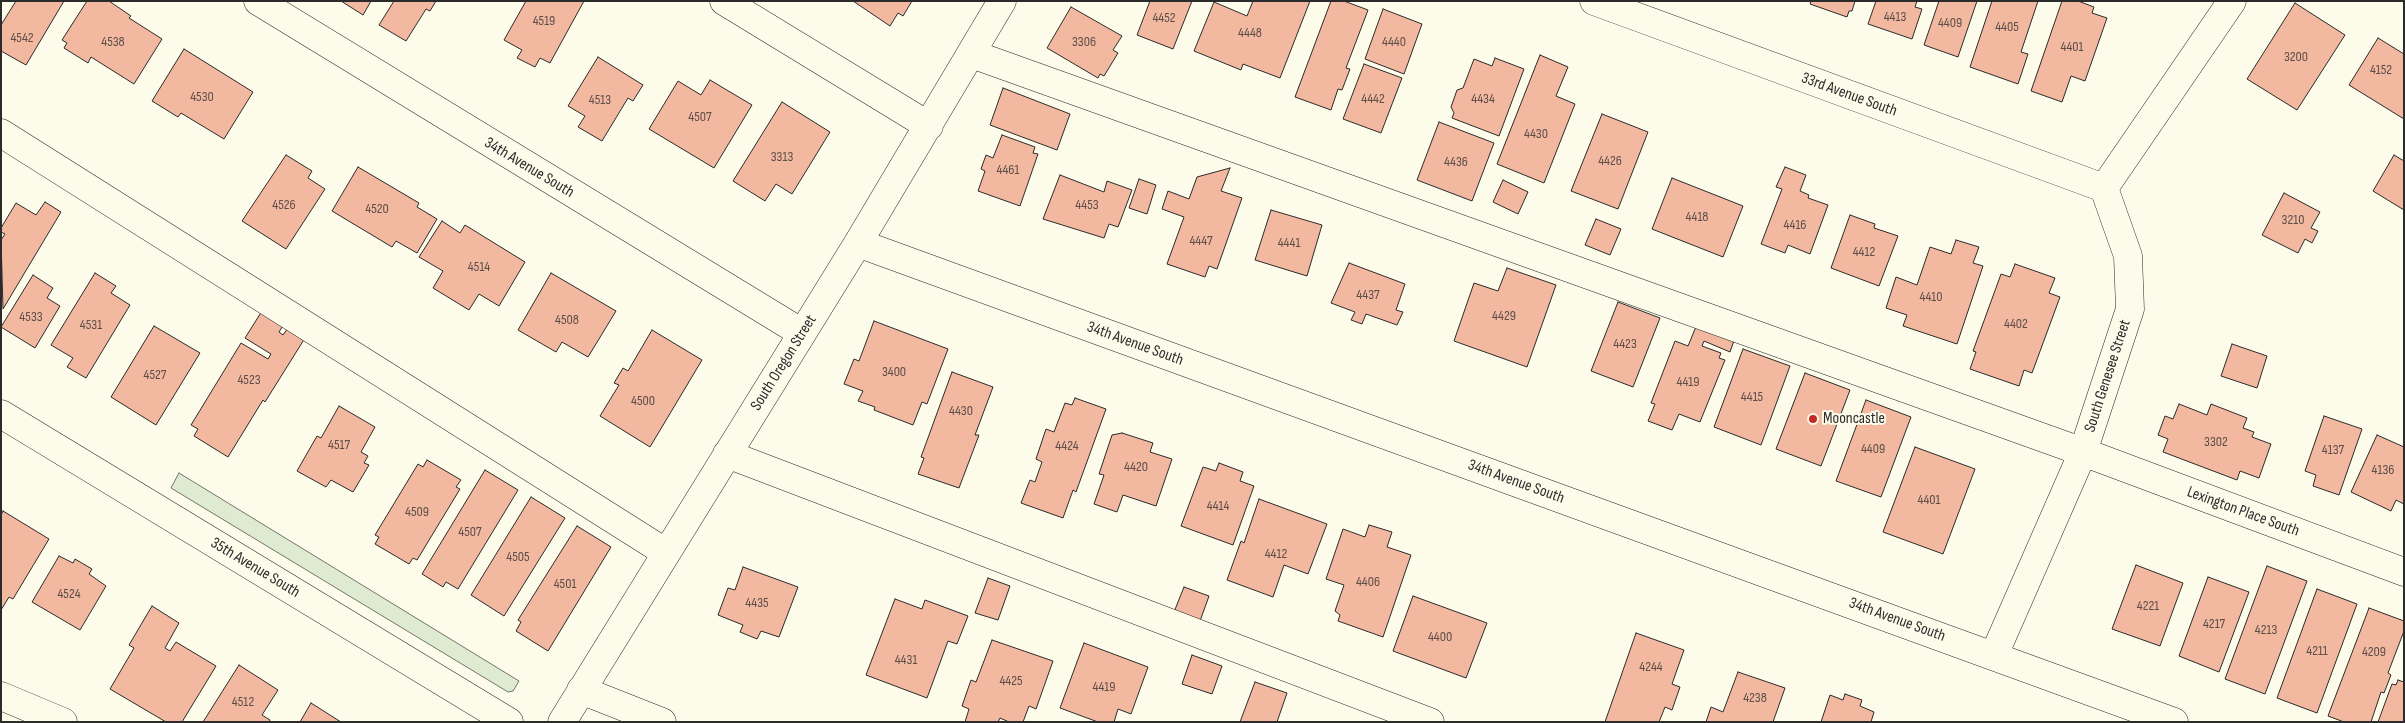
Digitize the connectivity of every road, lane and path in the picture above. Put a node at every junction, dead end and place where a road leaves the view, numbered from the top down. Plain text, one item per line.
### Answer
1 (258, 1) edge
2 (724, 1) edge
3 (1002, 1) edge
4 (1594, 1) edge
5 (2232, 1) edge
6 (972, 54) junction
7 (929, 126) junction
8 (1, 133) edge
9 (2104, 188) junction
10 (858, 243) junction
11 (802, 333) junction
12 (1, 414) edge
13 (2083, 452) junction
14 (727, 454) junction
15 (665, 552) junction
16 (2404, 572) edge
17 (1994, 655) junction
18 (581, 690) junction
19 (1, 696) edge
20 (63, 722) edge
21 (509, 722) edge
22 (562, 722) edge
23 (662, 722) edge
24 (1430, 722) edge
25 (2174, 722) edge

1 - 11 street, 34th Avenue South
2 - 7 street
3 - 6 street, South Oregon Street
4 - 9 street, 33rd Avenue South
5 - 9 street
6 - 7 street, South Oregon Street
6 - 13 street, Lexington Place South
7 - 10 street, South Oregon Street
8 - 15 street
9 - 13 street, South Genesee Street
10 - 11 street, South Oregon Street
10 - 17 street, 34th Avenue South
11 - 14 street, South Oregon Street
12 - 21 street, 35th Avenue South
13 - 16 street, Lexington Place South
13 - 17 street, South Genesee Street
14 - 15 street, South Oregon Street
14 - 24 street
15 - 18 street, South Oregon Street
17 - 25 street, 34th Avenue South
18 - 22 street, South Oregon Street
18 - 23 street
19 - 20 street

